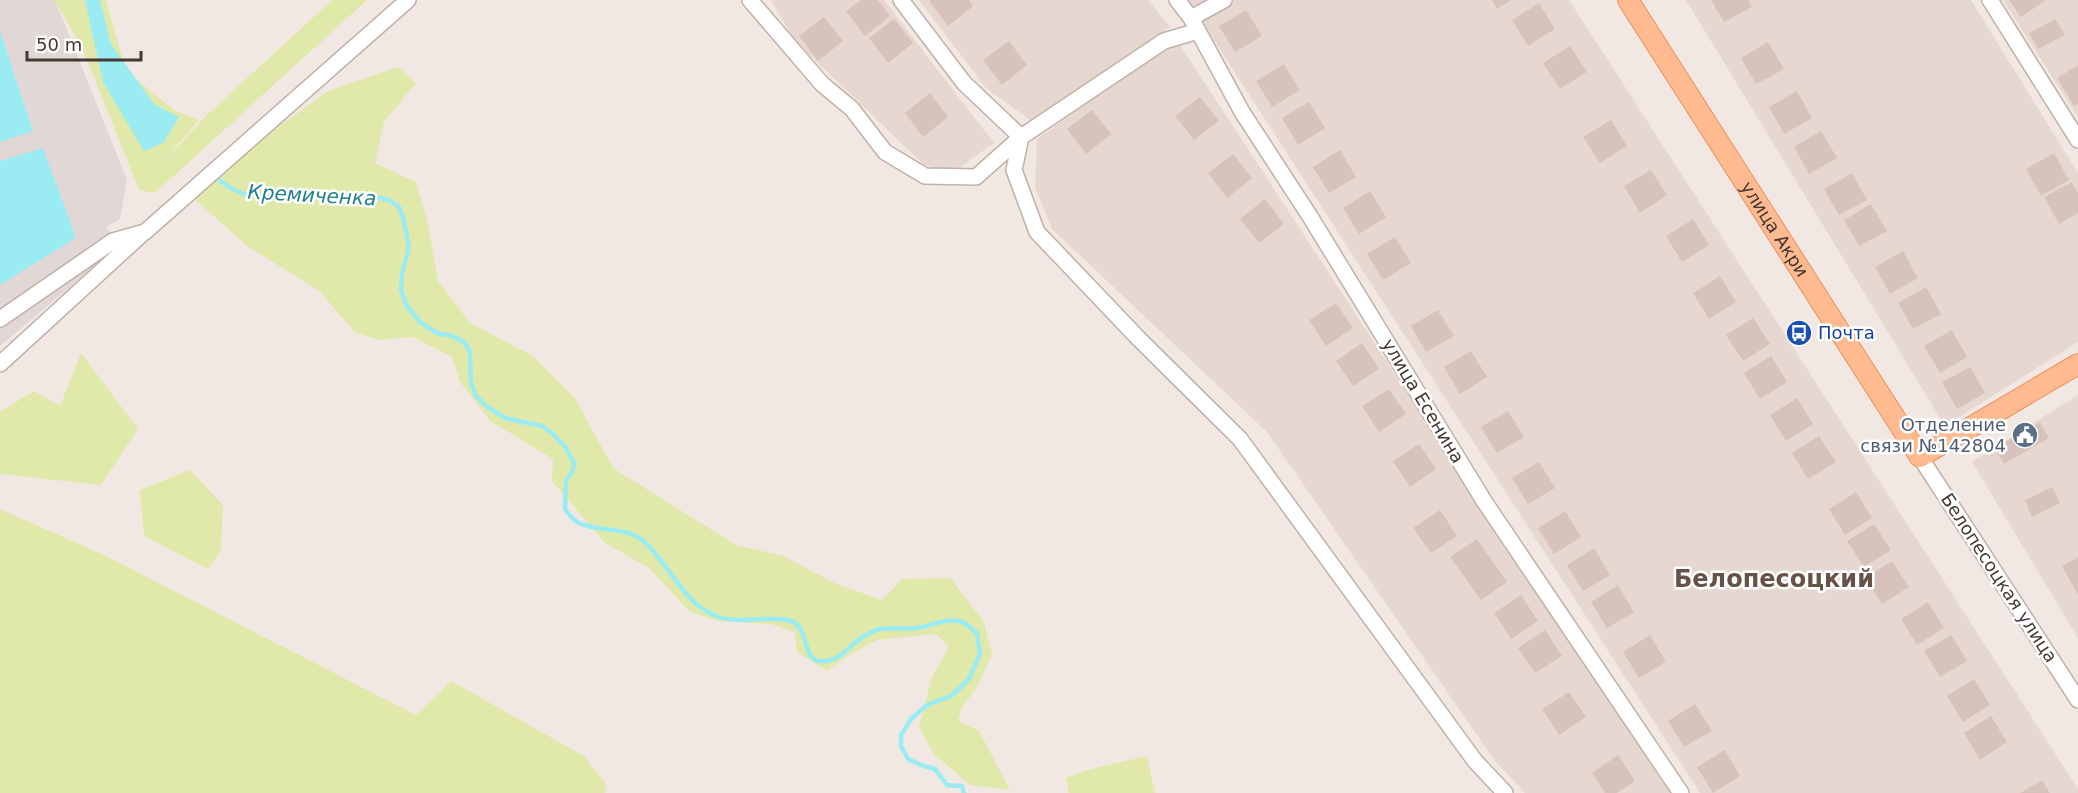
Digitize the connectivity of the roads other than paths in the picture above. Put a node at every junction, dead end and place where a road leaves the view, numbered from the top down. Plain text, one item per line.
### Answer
1 (408, 0) edge
2 (750, 0) edge
3 (901, 0) edge
4 (1177, 0) edge
5 (1224, 0) edge
6 (1628, 0) edge
7 (1990, 0) edge
8 (1194, 24) junction
9 (1021, 137) junction
10 (2078, 140) edge
11 (145, 232) junction
12 (0, 319) edge
13 (0, 364) edge
14 (2078, 364) edge
15 (1920, 457) junction
16 (2078, 700) edge
17 (1505, 793) edge
18 (1681, 793) edge

1 - 11 street
2 - 9 street
3 - 9 street
4 - 8 street, улица Есенина
5 - 8 street
6 - 15 main road, улица Акри
7 - 10 street
8 - 9 street
8 - 18 street, улица Есенина
9 - 17 street
11 - 12 street
11 - 13 street
14 - 15 main road
15 - 16 street, Белопесоцкая улица

